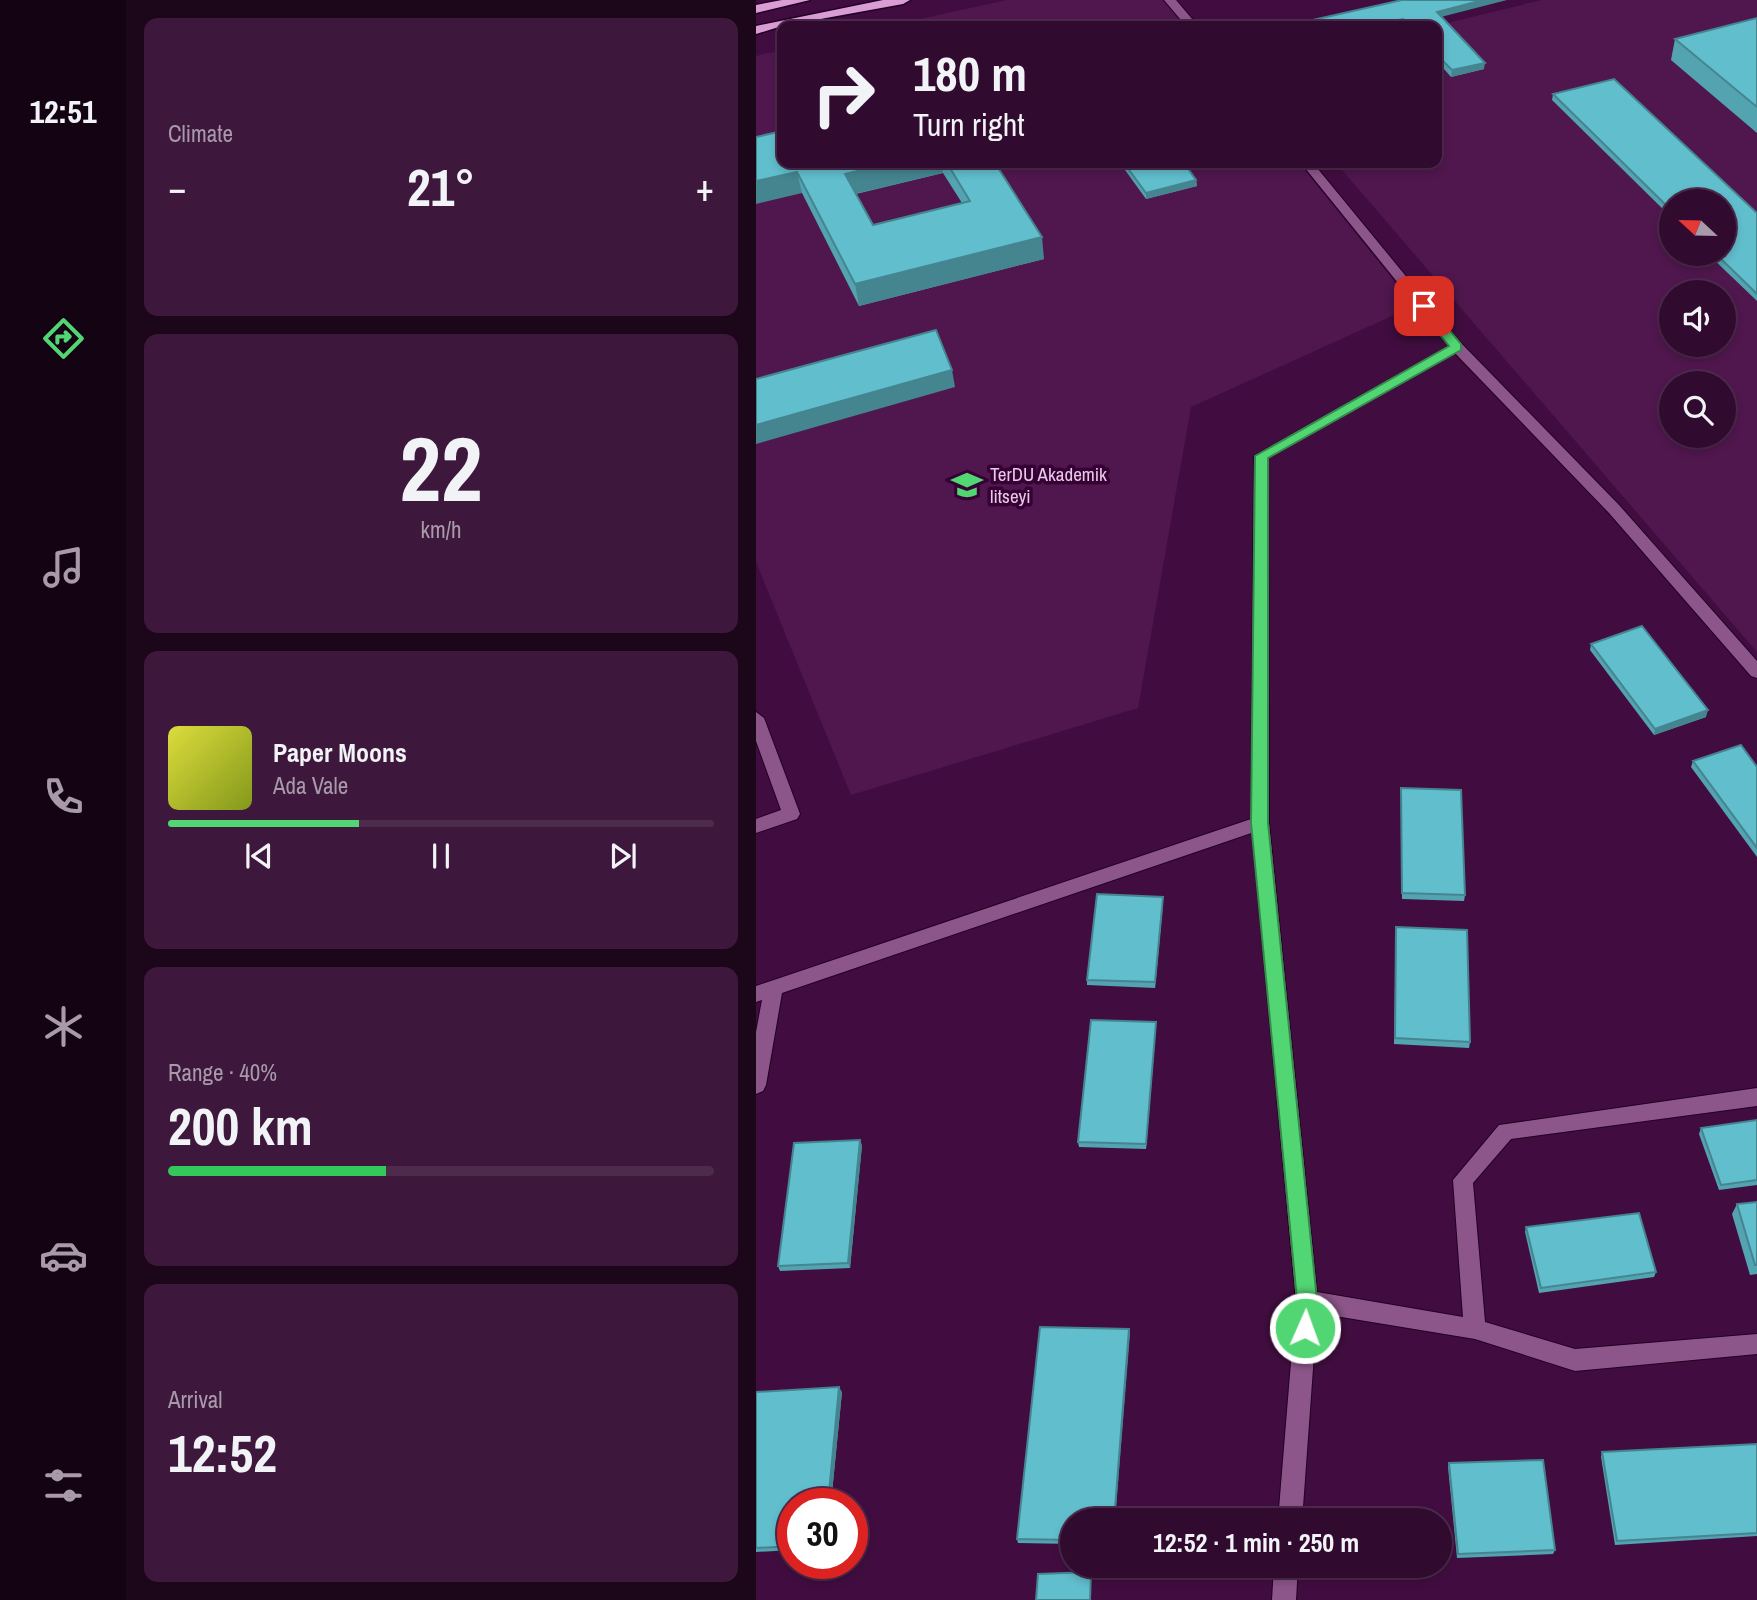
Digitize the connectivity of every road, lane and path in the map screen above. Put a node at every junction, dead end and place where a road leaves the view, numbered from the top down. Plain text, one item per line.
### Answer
1 (803, 0) edge
2 (903, 0) edge
3 (1170, 0) edge
4 (756, 9) edge
5 (800, 21) edge
6 (1188, 21) edge
7 (777, 26) edge
8 (756, 30) edge
9 (1311, 168) edge
10 (1457, 347) junction
11 (1757, 672) edge
12 (756, 718) edge
13 (1259, 823) junction
14 (756, 826) edge
15 (765, 990) edge
16 (756, 1085) edge
17 (1757, 1097) edge
18 (1307, 1300) junction
19 (1475, 1329) junction
20 (1757, 1344) edge
21 (1291, 1508) edge
22 (1285, 1578) edge
23 (1284, 1600) edge

1 - 4 highway
2 - 5 highway
3 - 6 street
7 - 8 highway
9 - 10 street
10 - 11 street
10 - 13 street
12 - 14 street
13 - 15 street
13 - 18 street
15 - 16 street
17 - 19 street
18 - 19 street
18 - 21 street
19 - 20 street
22 - 23 street

